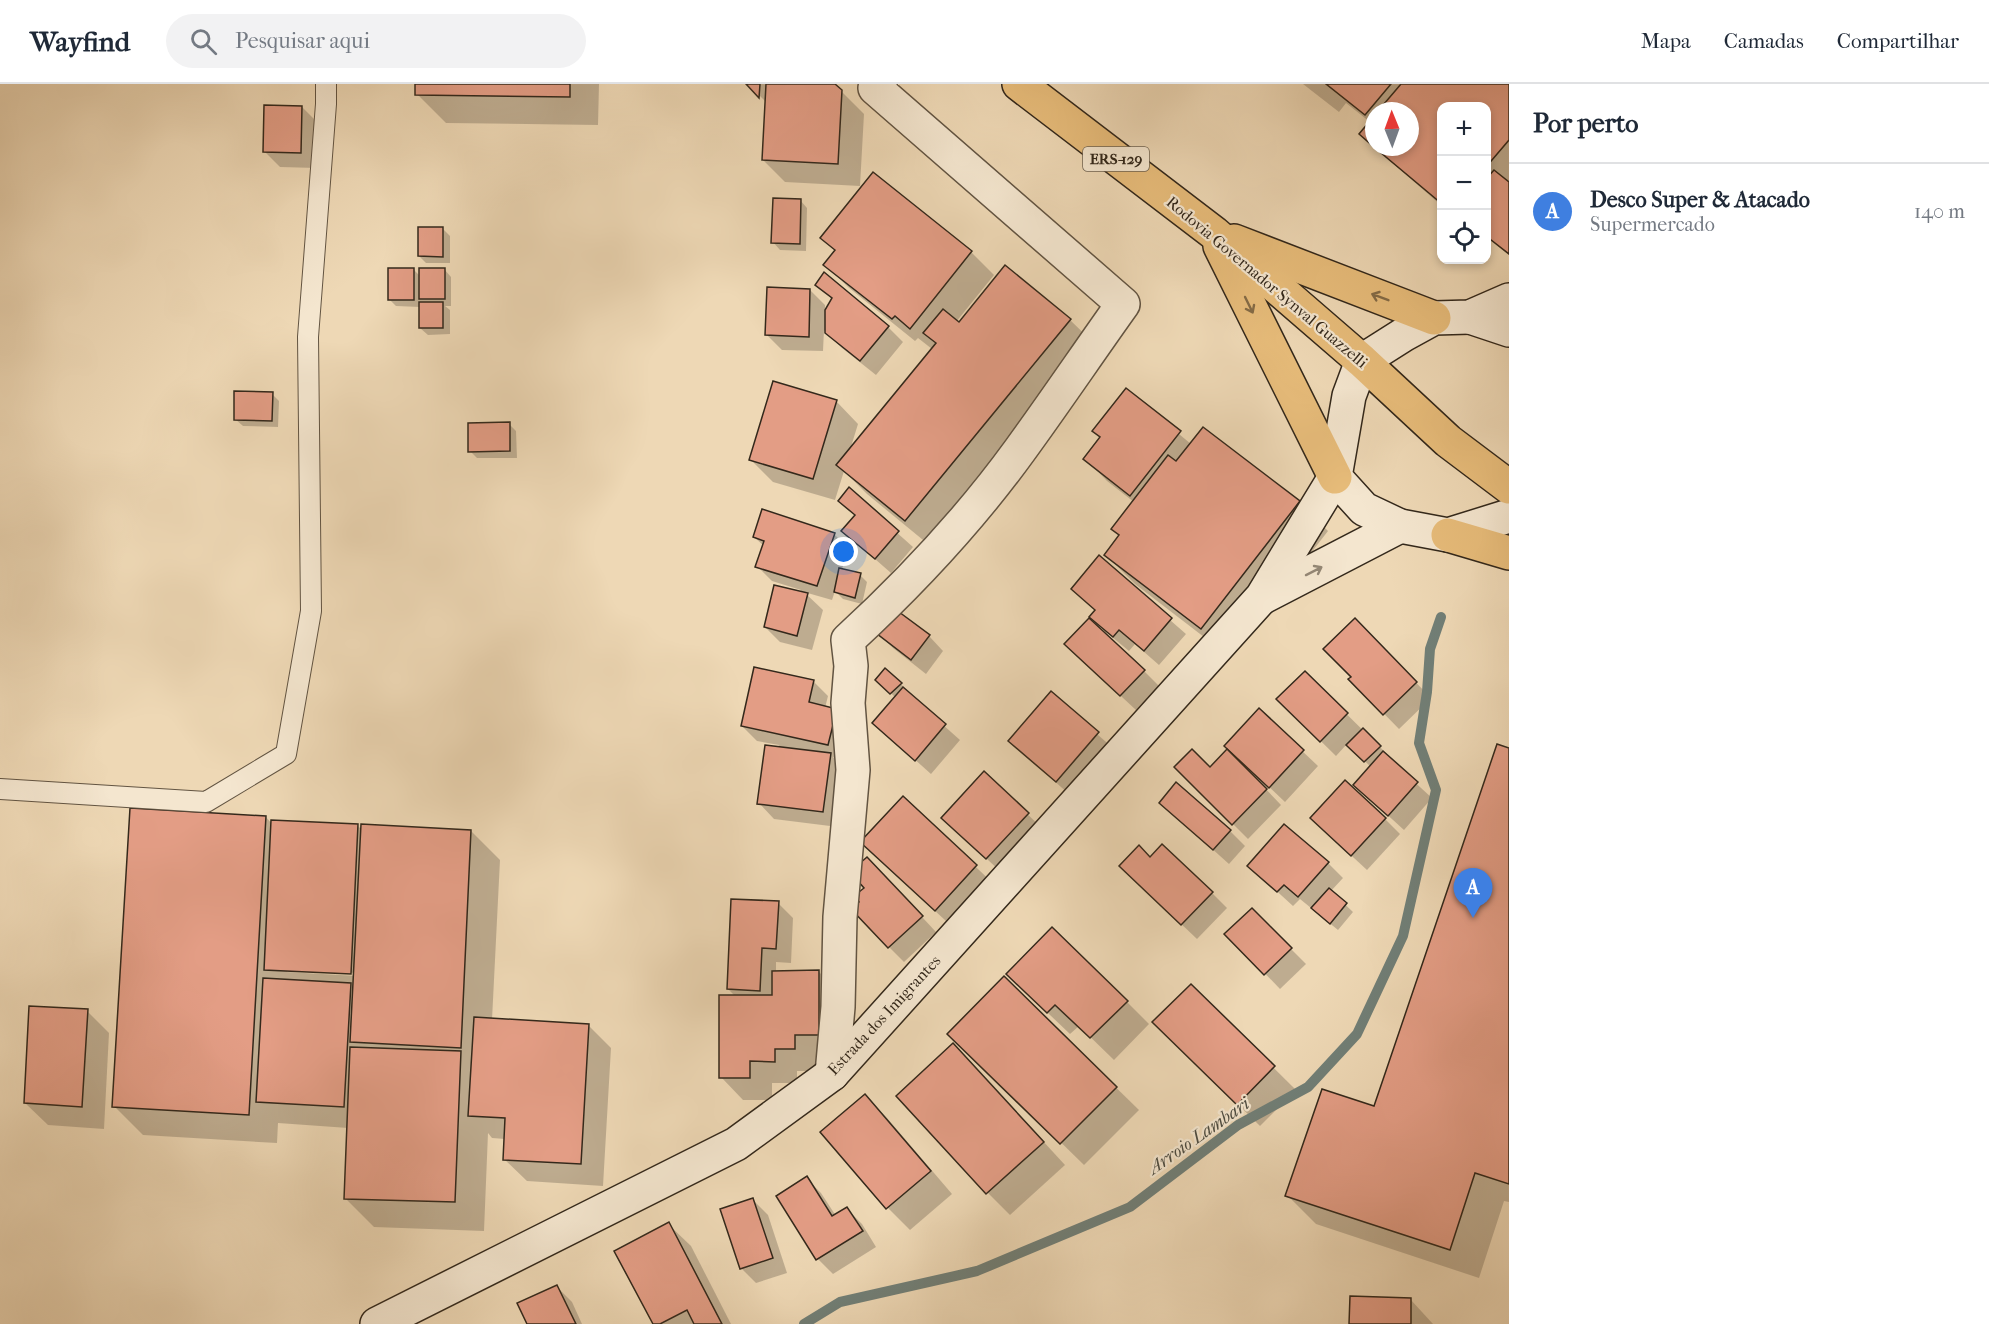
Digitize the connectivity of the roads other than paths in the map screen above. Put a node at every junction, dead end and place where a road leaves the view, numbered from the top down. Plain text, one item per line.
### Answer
1 (326, 84) edge
2 (880, 84) edge
3 (1019, 84) edge
4 (1214, 233) junction
5 (1509, 300) edge
6 (1470, 317) junction
7 (1434, 318) junction
8 (1509, 330) edge
9 (1362, 362) junction
10 (1335, 477) junction
11 (1509, 487) edge
12 (1509, 516) edge
13 (1400, 526) junction
14 (1449, 535) junction
15 (1509, 553) edge
16 (1262, 597) junction
17 (0, 789) edge
18 (832, 1074) junction
19 (377, 1324) edge

1 - 17 lane
2 - 18 street
3 - 4 main road, Rodovia Governador Synval Guazzelli / ERS-129
7 -> 4 main road
4 - 9 main road, Rodovia Governador Synval Guazzelli / ERS-129
4 -> 10 main road
5 - 6 street
6 - 7 street
6 - 8 street
7 - 9 street
9 - 10 street
9 - 11 main road, Rodovia Governador Synval Guazzelli / ERS-129
10 - 13 street
10 - 16 street, Estrada dos Imigrantes
12 - 14 street
13 - 14 street
16 -> 13 street, Estrada dos Imigrantes
14 - 15 main road
16 - 18 street, Estrada dos Imigrantes
18 - 19 street, Estrada dos Imigrantes

